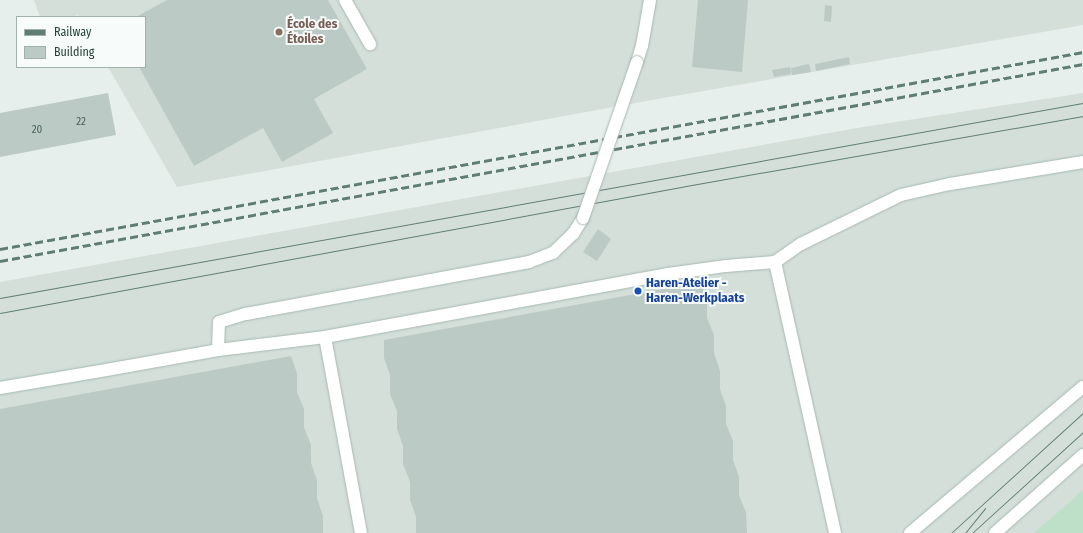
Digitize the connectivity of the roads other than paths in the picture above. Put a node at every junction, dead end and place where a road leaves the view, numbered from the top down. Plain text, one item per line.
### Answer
1 (345, 0) edge
2 (650, 0) edge
3 (370, 44) dead end
4 (1083, 162) edge
5 (775, 262) junction
6 (325, 337) junction
7 (218, 350) junction
8 (1083, 387) edge
9 (0, 388) edge
10 (1083, 455) edge
11 (361, 533) edge
12 (835, 533) edge
13 (910, 533) edge
14 (995, 533) edge

1 - 3 lane
2 - 7 lane, bridge
4 - 5 lane
5 - 6 lane
5 - 12 lane
6 - 7 lane
6 - 11 lane
7 - 9 lane
8 - 13 lane
10 - 14 lane

